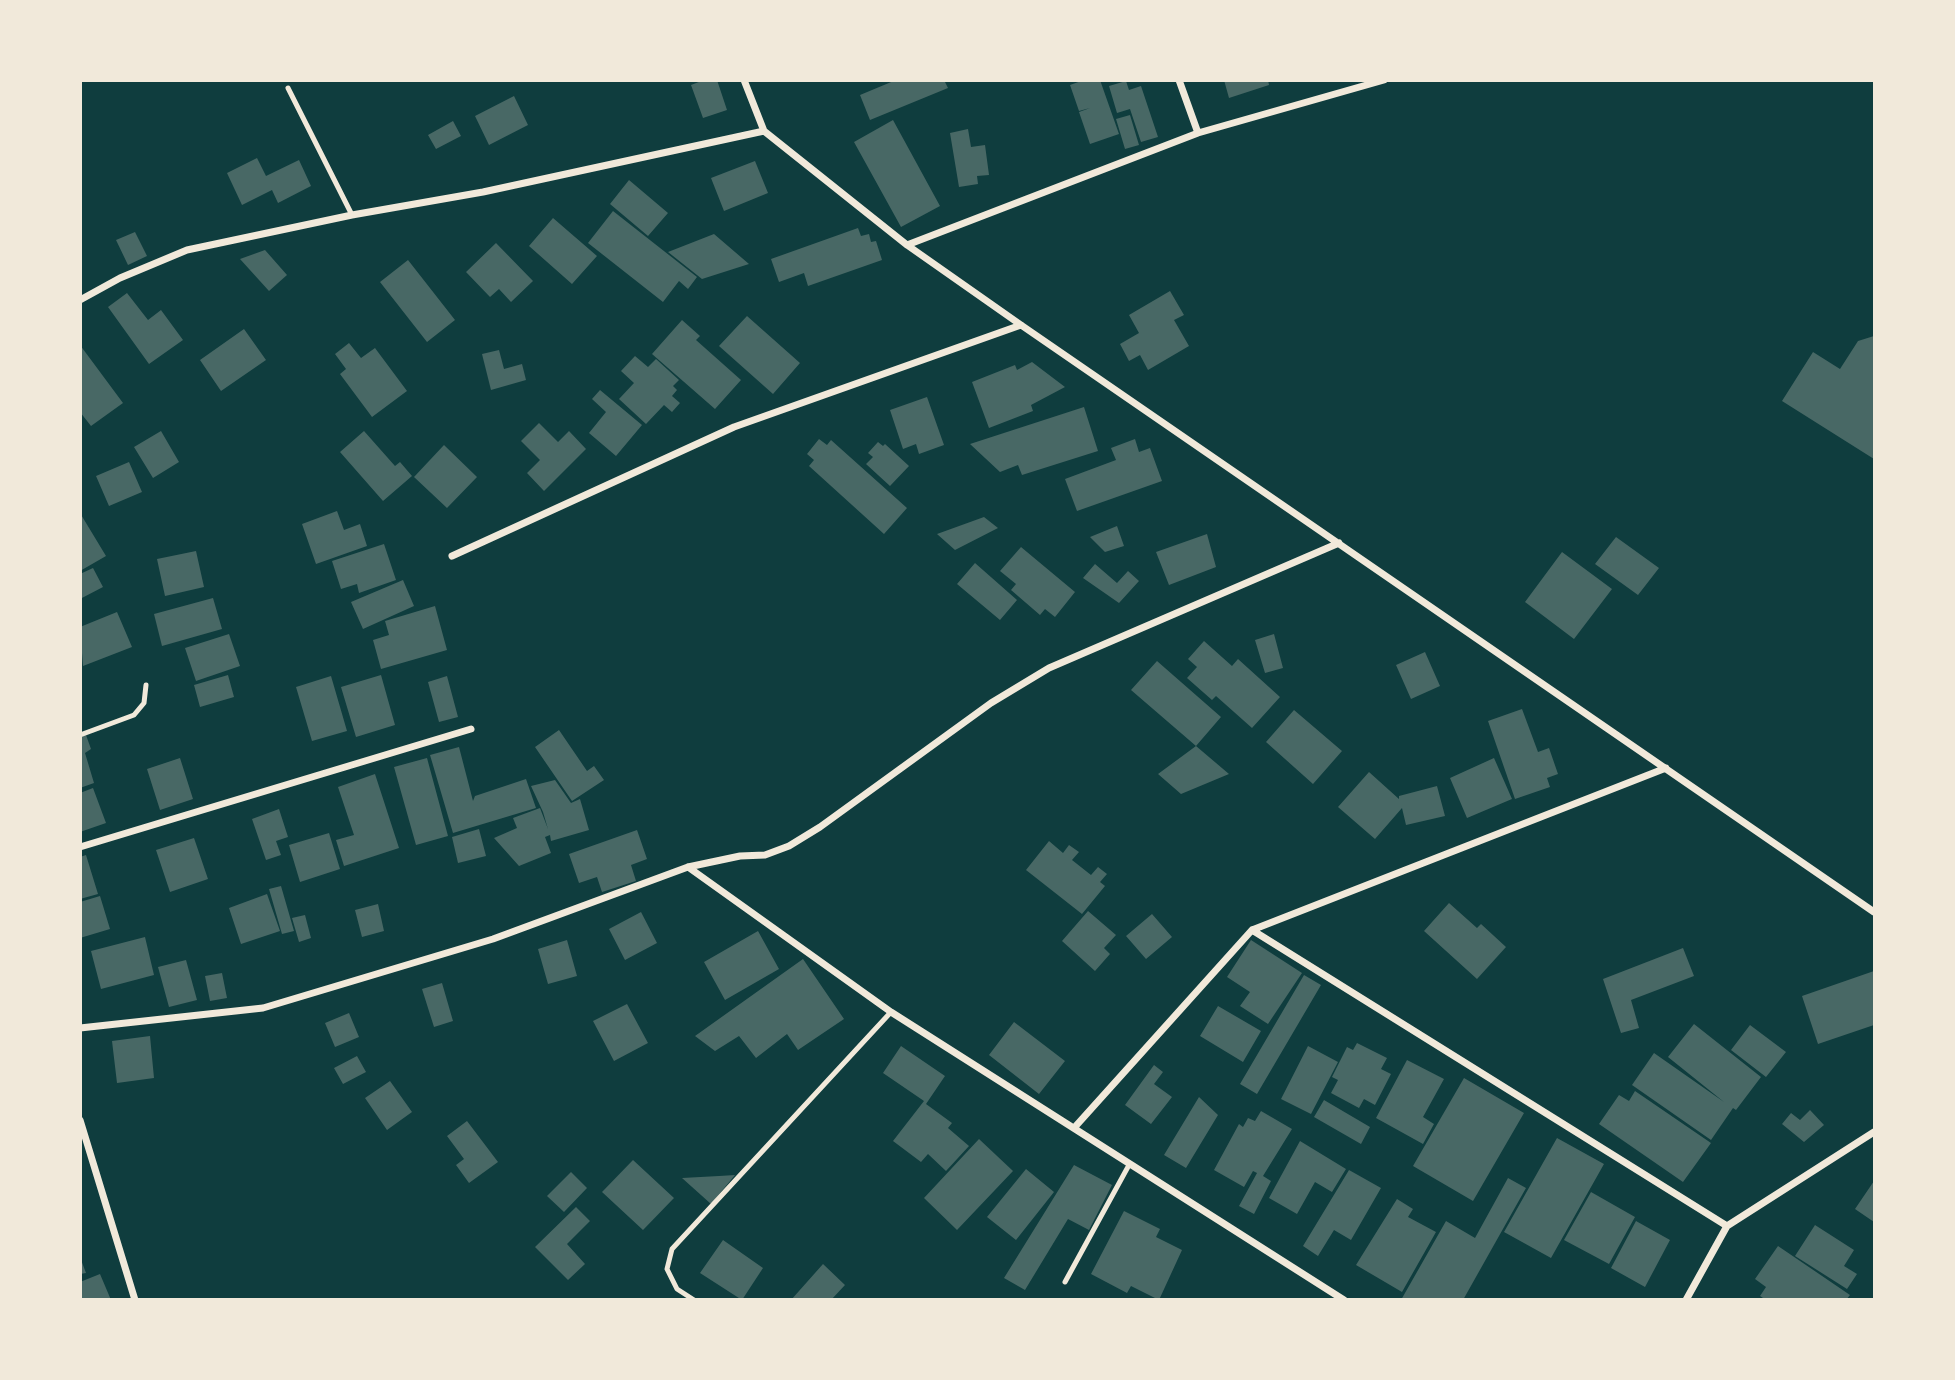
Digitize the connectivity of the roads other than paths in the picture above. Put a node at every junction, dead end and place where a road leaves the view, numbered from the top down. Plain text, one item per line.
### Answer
1 (744, 80) edge
2 (1179, 80) edge
3 (1384, 80) edge
4 (288, 88) dead end
5 (764, 131) junction
6 (1198, 132) junction
7 (352, 215) junction
8 (907, 245) junction
9 (80, 300) edge
10 (1021, 326) junction
11 (1339, 543) junction
12 (452, 556) dead end
13 (146, 685) dead end
14 (471, 729) dead end
15 (80, 735) edge
16 (1666, 768) junction
17 (80, 847) edge
18 (688, 867) junction
19 (1874, 912) edge
20 (1252, 930) junction
21 (891, 1012) junction
22 (80, 1028) edge
23 (80, 1121) edge
24 (1074, 1128) junction
25 (1874, 1132) edge
26 (1129, 1165) junction
27 (1727, 1226) junction
28 (1065, 1282) dead end
29 (135, 1300) edge
30 (694, 1300) edge
31 (1344, 1300) edge
32 (1686, 1300) edge

1 - 5 street
2 - 6 street
3 - 6 street
4 - 7 lane
5 - 7 street
5 - 8 street
6 - 8 street
7 - 9 street
8 - 10 street
10 - 11 street
10 - 12 street
11 - 16 street
11 - 18 street
13 - 15 lane
14 - 17 street
16 - 19 street
16 - 20 street
18 - 21 street
18 - 22 street
20 - 24 street
20 - 27 street
21 - 24 street
21 - 30 lane
23 - 29 street
24 - 26 street
25 - 27 street
26 - 28 lane
26 - 31 street
27 - 32 street

